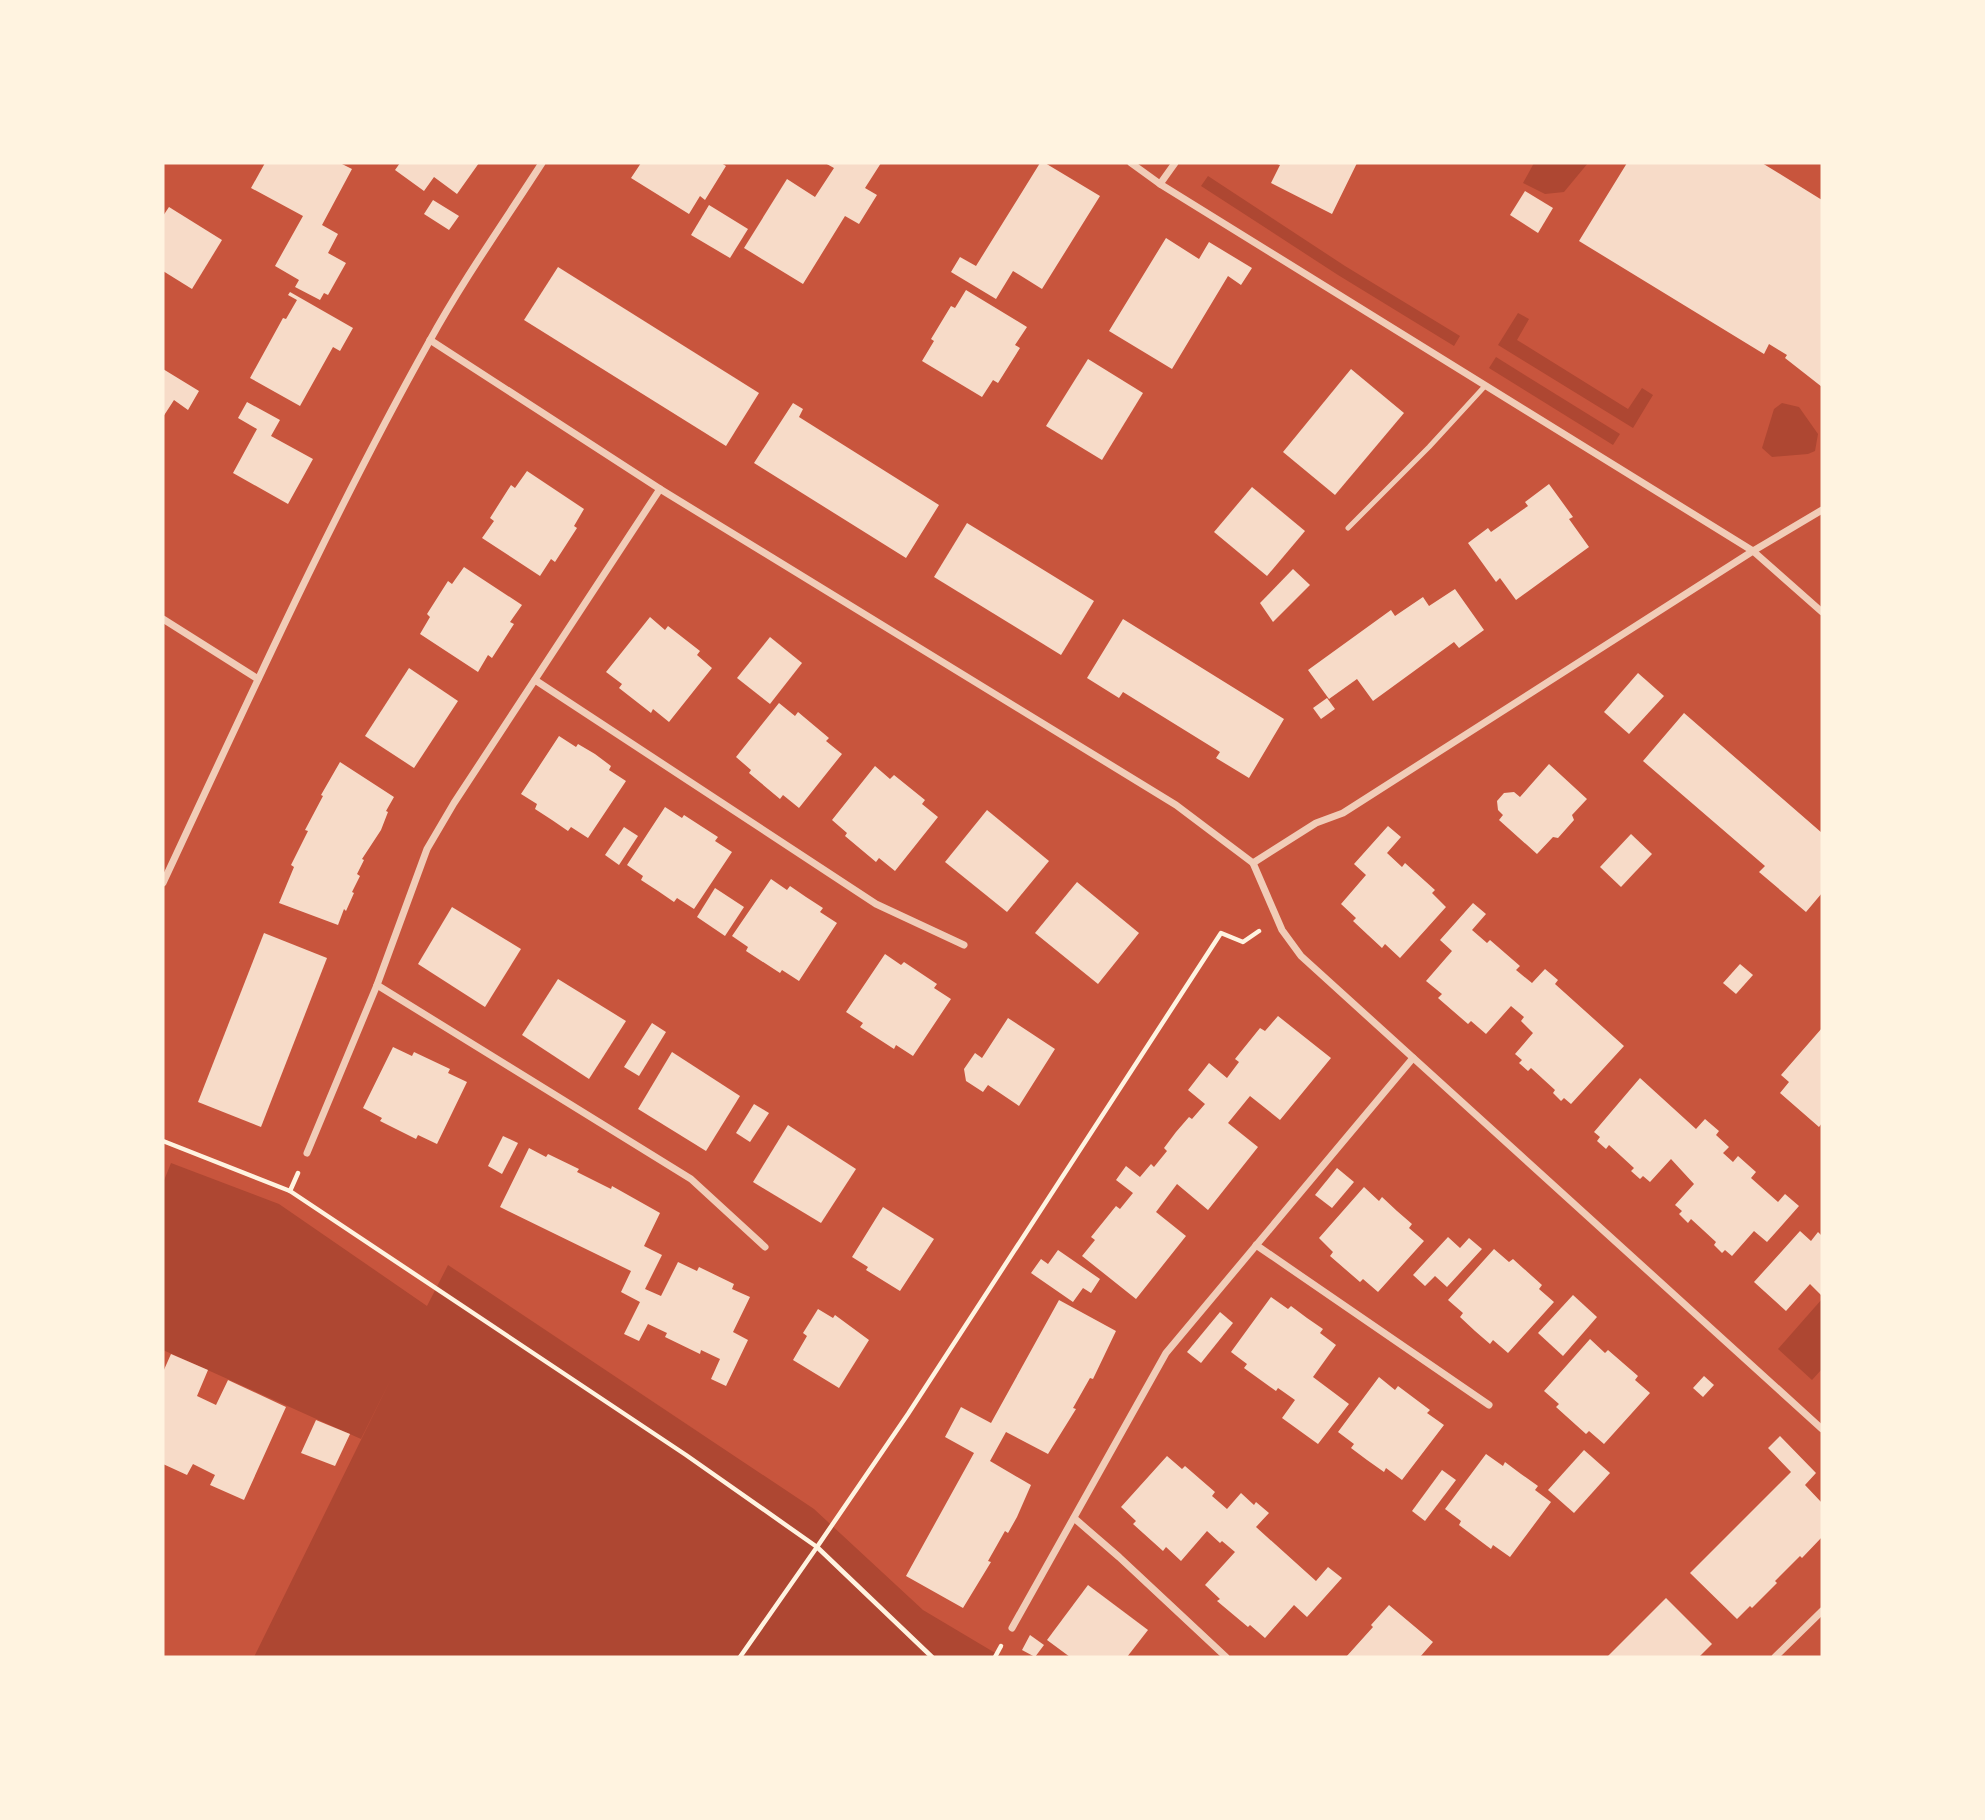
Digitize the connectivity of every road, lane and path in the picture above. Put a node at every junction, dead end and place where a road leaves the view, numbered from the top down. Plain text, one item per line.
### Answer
1 (542, 163) edge
2 (1131, 163) edge
3 (1175, 163) edge
4 (1160, 184) junction
5 (430, 340) junction
6 (1485, 386) junction
7 (660, 489) junction
8 (1822, 510) edge
9 (1348, 528) dead end
10 (1752, 551) junction
11 (1822, 612) edge
12 (163, 619) edge
13 (258, 679) junction
14 (535, 680) junction
15 (1253, 863) junction
16 (163, 883) edge
17 (1278, 920) junction
18 (964, 945) dead end
19 (377, 985) junction
20 (1413, 1058) junction
21 (163, 1141) edge
22 (307, 1153) joint
23 (290, 1191) junction
24 (1255, 1245) junction
25 (765, 1247) dead end
26 (1489, 1405) dead end
27 (1822, 1429) edge
28 (1074, 1518) junction
29 (817, 1547) junction
30 (1822, 1611) edge
31 (1012, 1628) dead end
32 (740, 1657) edge
33 (932, 1657) edge
34 (1227, 1657) edge
35 (1776, 1657) edge

1 - 5 street
2 - 4 street
3 - 4 street
4 - 6 street
5 - 7 street
5 - 13 street
6 - 9 lane
6 - 10 street
7 - 14 street
7 - 15 street
8 - 10 street
10 - 11 street
10 - 15 street
12 - 13 street
13 - 16 street
14 - 18 street
14 - 19 street
15 - 17 street
17 - 20 street
17 - 29 path
19 - 22 street
19 - 25 street
20 - 24 street
20 - 27 street
21 - 23 path
22 - 23 path
23 - 29 path
24 - 26 street
24 - 28 street
28 - 31 street
28 - 34 street
29 - 32 path
29 - 33 path
30 - 35 street

